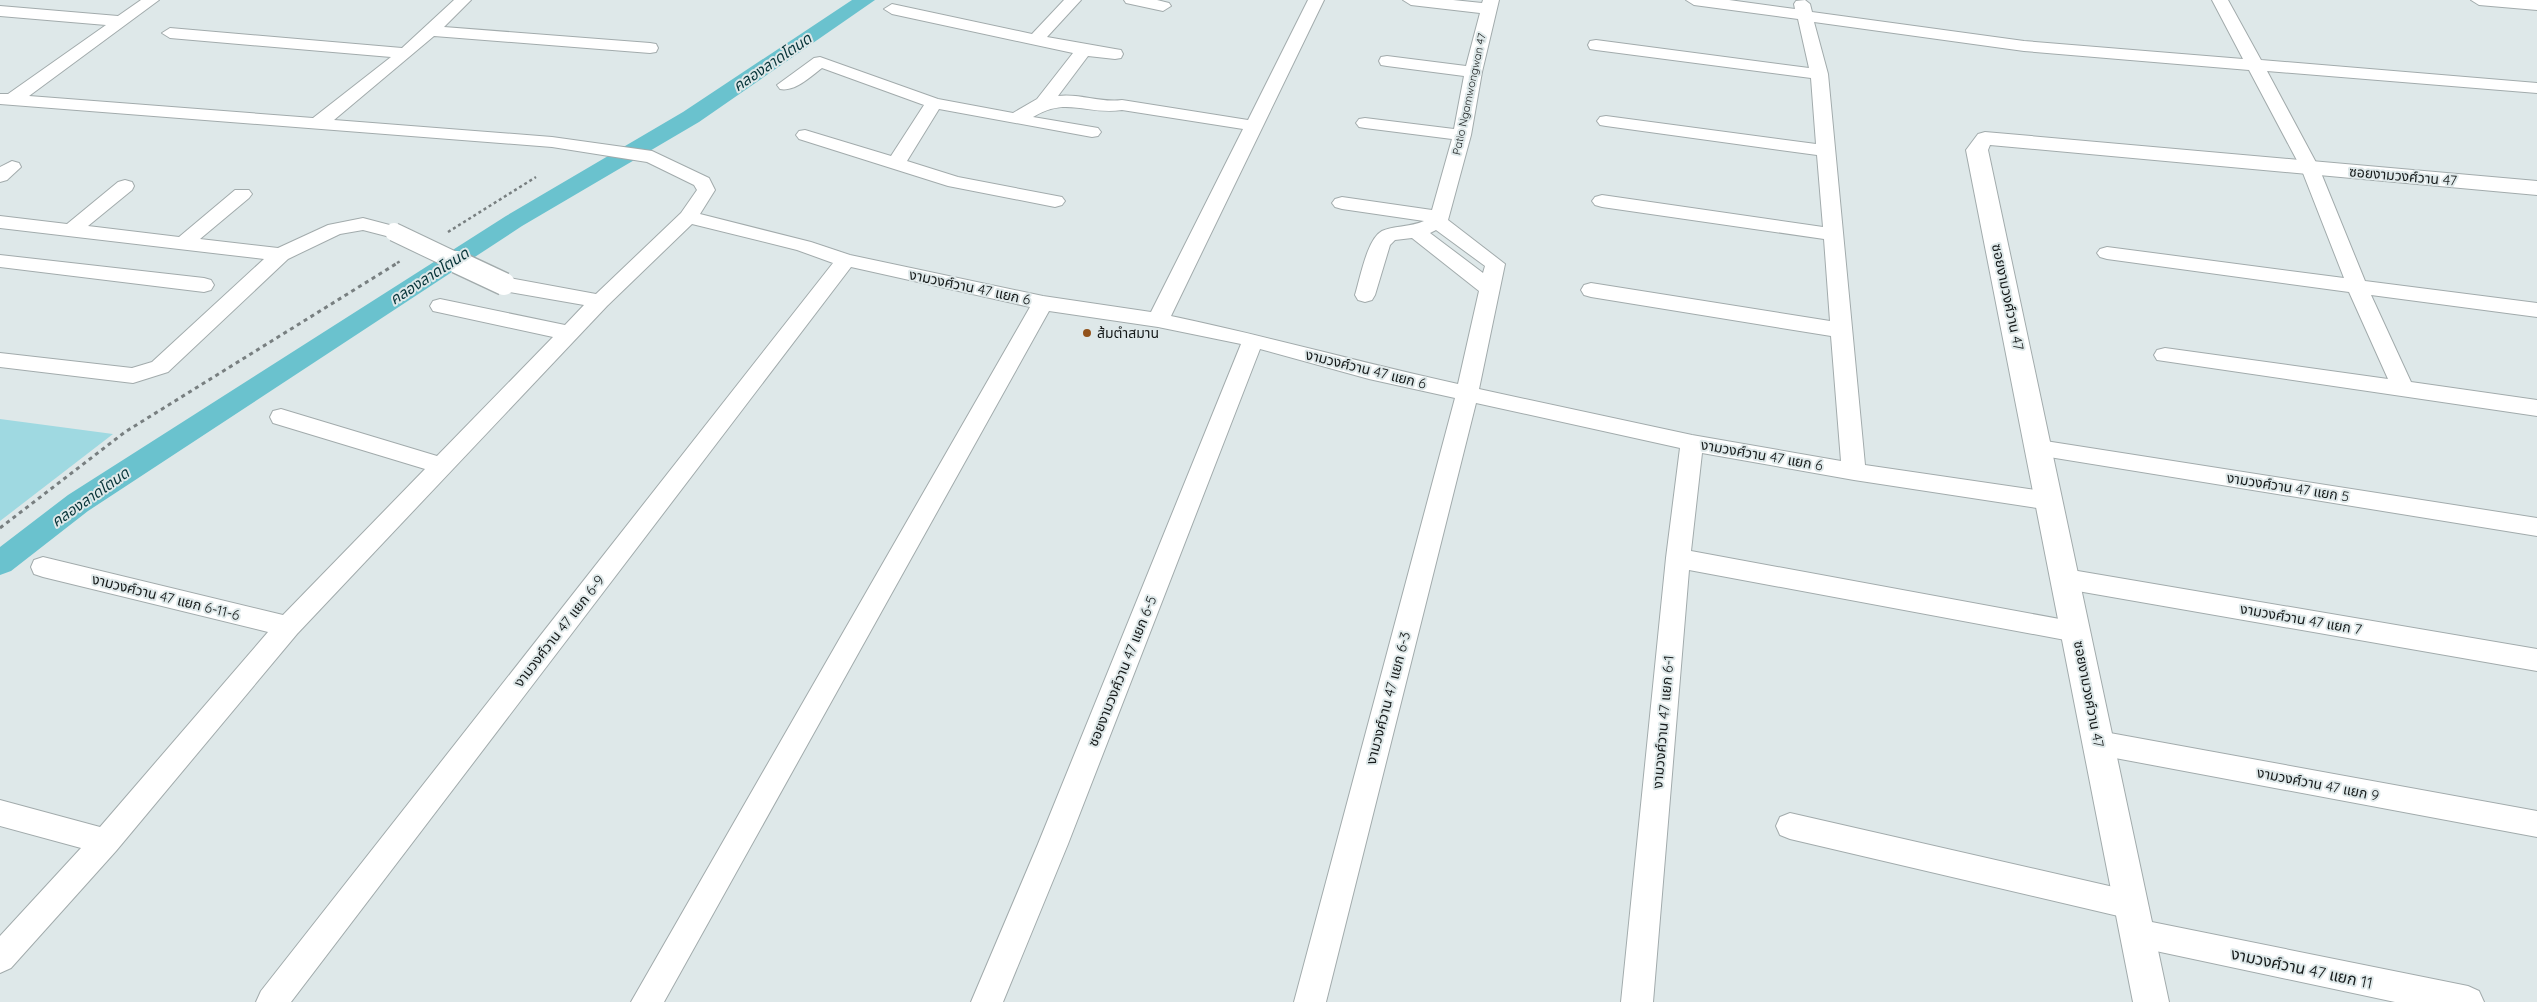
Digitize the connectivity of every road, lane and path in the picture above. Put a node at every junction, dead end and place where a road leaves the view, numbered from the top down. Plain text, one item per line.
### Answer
1 (151, 0) edge
2 (463, 0) edge
3 (1073, 0) edge
4 (1132, 0) edge
5 (1316, 0) edge
6 (1411, 0) edge
7 (1694, 0) edge
8 (2220, 0) edge
9 (2479, 0) edge
10 (1490, 5) edge
11 (2537, 5) edge
12 (1163, 6) dead end
13 (1804, 8) edge
14 (892, 10) dead end
15 (0, 11) edge
16 (122, 22) junction
17 (432, 31) junction
18 (170, 33) dead end
19 (1036, 39) junction
20 (1596, 46) dead end
21 (650, 48) dead end
22 (1084, 50) junction
23 (406, 53) junction
24 (1114, 54) dead end
25 (1387, 61) dead end
26 (2254, 64) junction
27 (1473, 72) junction
28 (1819, 74) junction
29 (786, 84) dead end
30 (1056, 86) junction
31 (2537, 88) edge
32 (6, 100) edge
33 (934, 103) junction
34 (1042, 103) junction
35 (1122, 105) junction
36 (1016, 119) junction
37 (1606, 121) dead end
38 (1365, 123) dead end
39 (318, 124) junction
40 (1255, 126) junction
41 (1092, 132) dead end
42 (805, 135) dead end
43 (1462, 135) junction
44 (1825, 151) junction
45 (895, 165) junction
46 (2310, 168) junction
47 (536, 176) dead end
48 (125, 186) dead end
49 (2537, 188) edge
50 (242, 194) dead end
51 (1054, 201) dead end
52 (1602, 201) dead end
53 (1342, 203) dead end
54 (688, 217) junction
55 (1438, 219) junction
56 (0, 222) edge
57 (72, 230) junction
58 (1416, 232) junction
59 (444, 234) dead end
60 (1832, 234) junction
61 (182, 245) junction
62 (2108, 253) dead end
63 (281, 255) junction
64 (411, 255) dead end
65 (846, 260) junction
66 (0, 261) edge
67 (204, 285) dead end
68 (2357, 286) junction
69 (1490, 288) junction
70 (1591, 290) dead end
71 (1365, 295) dead end
72 (600, 301) junction
73 (1043, 303) junction
74 (440, 306) dead end
75 (2537, 310) edge
76 (1158, 320) junction
77 (1840, 330) junction
78 (569, 333) junction
79 (1253, 340) junction
80 (2165, 355) dead end
81 (0, 360) edge
82 (2403, 389) junction
83 (1467, 394) junction
84 (2537, 408) edge
85 (280, 417) dead end
86 (1692, 443) junction
87 (2039, 448) junction
88 (441, 466) junction
89 (1854, 472) junction
90 (2050, 501) junction
91 (2537, 527) edge
92 (0, 528) edge
93 (1678, 558) junction
94 (43, 566) dead end
95 (2066, 579) junction
96 (288, 627) junction
97 (2076, 632) junction
98 (2537, 660) edge
99 (2099, 743) junction
100 (0, 813) edge
101 (2537, 824) edge
102 (1790, 826) dead end
103 (106, 842) junction
104 (2134, 919) junction
105 (0, 958) edge
106 (272, 1002) edge
107 (647, 1002) edge
108 (987, 1002) edge
109 (1310, 1002) edge
110 (1636, 1002) edge
111 (2151, 1002) edge
112 (2468, 1002) edge

1 - 16 street
2 - 17 street
3 - 19 street
4 - 12 street
5 - 40 street
6 - 10 street
7 - 13 street
8 - 26 street
9 - 11 street
10 - 27 street, Patio Ngamwongwan 47
13 - 26 street
13 - 28 street
14 - 19 street
15 - 16 street
16 - 32 street
17 - 21 street
17 - 23 street
18 - 23 street
19 - 22 street
20 - 28 street
22 - 24 street
22 - 30 street
23 - 39 street
25 - 27 street
26 - 31 street
26 - 46 street
27 - 43 street, Patio Ngamwongwan 47
28 - 44 street
29 - 33 street
30 - 34 street
30 - 35 street
32 - 39 street
33 - 36 street
33 - 45 street
34 - 35 street
34 - 36 street
35 - 40 street
36 - 41 street
37 - 44 street
38 - 43 street
39 - 54 street
40 - 76 street
42 - 45 street
43 - 55 street, Patio Ngamwongwan 47
44 - 60 street
45 - 51 street
46 - 49 street, ซอยงามวงศ์วาน 47
46 - 68 street
46 - 87 street, ซอยงามวงศ์วาน 47
47 - 59 path
48 - 57 street
50 - 61 street
52 - 60 street
53 - 55 street
54 - 65 street, งามวงศ์วาน 47 แยก 6
54 - 72 street
55 - 58 street
55 - 69 street, งามวงศ์วาน 47 แยก 6-3
56 - 57 street
57 - 61 street
58 - 69 street
58 - 71 street
60 - 77 street
61 - 63 street
62 - 68 street
63 - 72 street, bridge
63 - 81 street
64 - 92 path
65 - 73 street, งามวงศ์วาน 47 แยก 6
65 - 106 street, งามวงศ์วาน 47 แยก 6-9
66 - 67 street
68 - 75 street
68 - 82 street
69 - 83 street, งามวงศ์วาน 47 แยก 6-3
70 - 77 street
72 - 78 street
73 - 76 street, งามวงศ์วาน 47 แยก 6
73 - 107 street
74 - 78 street
76 - 79 street, งามวงศ์วาน 47 แยก 6
77 - 89 street
78 - 88 street
79 - 83 street, งามวงศ์วาน 47 แยก 6
79 - 108 street, ซอยงามวงศ์วาน 47 แยก 6-5
80 - 82 street
82 - 84 street
83 - 86 street, งามวงศ์วาน 47 แยก 6
83 - 109 street, งามวงศ์วาน 47 แยก 6-3
85 - 88 street
86 - 89 street, งามวงศ์วาน 47 แยก 6
86 - 93 street, งามวงศ์วาน 47 แยก 6-1
87 - 90 street, ซอยงามวงศ์วาน 47
87 - 91 street, งามวงศ์วาน 47 แยก 5
88 - 96 street
89 - 90 street, งามวงศ์วาน 47 แยก 6
90 - 95 street, ซอยงามวงศ์วาน 47
93 - 97 street
93 - 110 street, งามวงศ์วาน 47 แยก 6-1
94 - 96 street, งามวงศ์วาน 47 แยก 6-11-6
95 - 97 street, ซอยงามวงศ์วาน 47
95 - 98 street, งามวงศ์วาน 47 แยก 7
96 - 103 street
97 - 99 street, ซอยงามวงศ์วาน 47
99 - 101 street, งามวงศ์วาน 47 แยก 9
99 - 104 street, ซอยงามวงศ์วาน 47
100 - 103 street
102 - 104 street, งามวงศ์วาน 47 แยก 11
103 - 105 street
104 - 111 street, ซอยงามวงศ์วาน 47
104 - 112 street, งามวงศ์วาน 47 แยก 11

